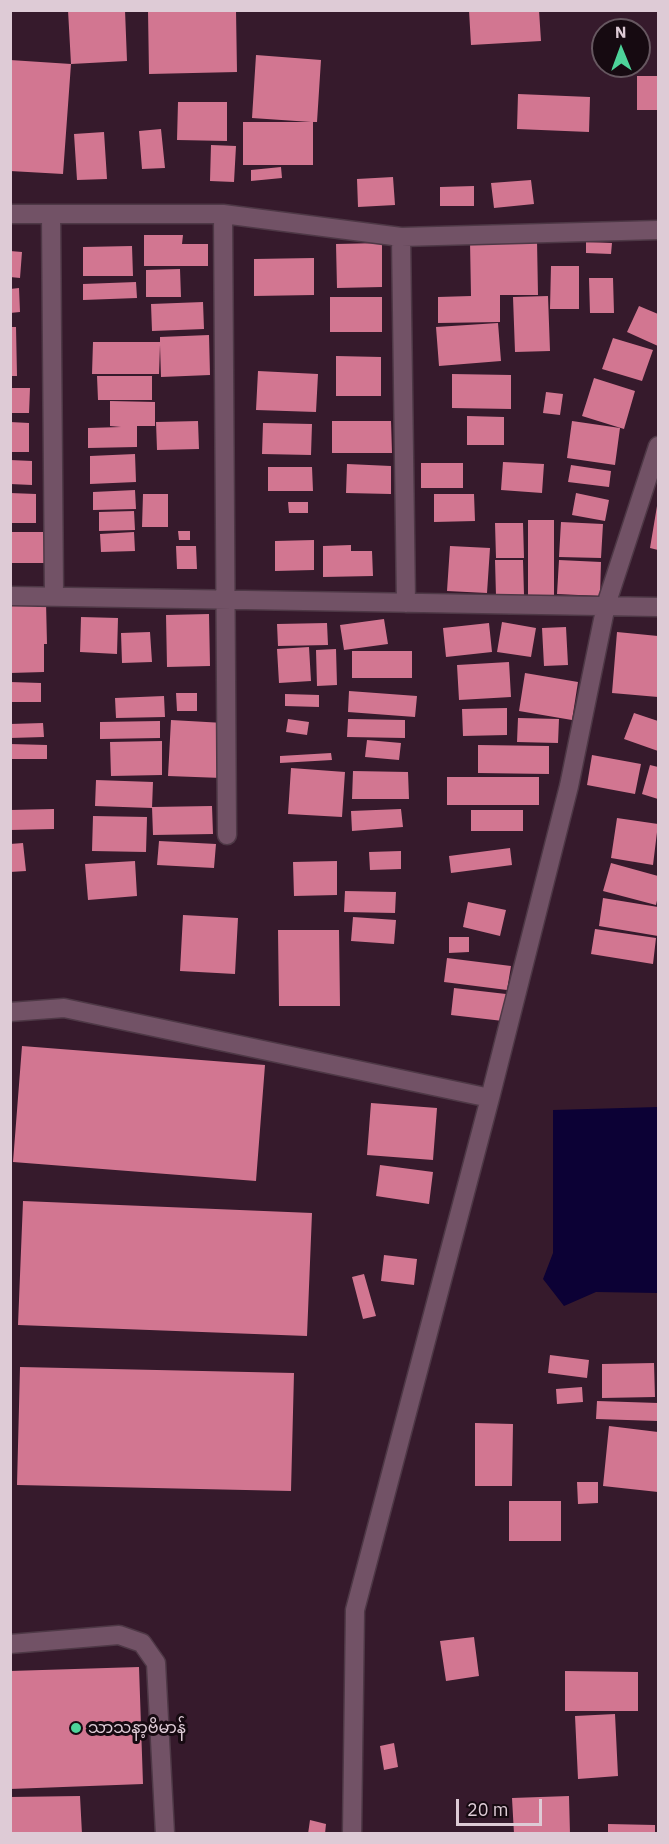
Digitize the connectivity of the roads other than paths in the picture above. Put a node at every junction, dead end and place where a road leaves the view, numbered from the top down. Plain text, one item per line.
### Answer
1 (10, 214) edge
2 (51, 214) junction
3 (223, 214) junction
4 (658, 231) edge
5 (401, 237) junction
6 (658, 446) edge
7 (10, 596) edge
8 (54, 596) junction
9 (226, 599) junction
10 (406, 603) junction
11 (606, 605) junction
12 (658, 607) edge
13 (227, 835) dead end
14 (10, 1012) edge
15 (490, 1098) junction
16 (10, 1644) edge
17 (165, 1833) edge
18 (352, 1833) edge

1 - 2 street
2 - 3 street
2 - 8 street
3 - 5 street
3 - 9 street
4 - 5 street
5 - 10 street
6 - 11 street
7 - 8 street
8 - 9 street
9 - 10 street
9 - 13 street
10 - 11 street
11 - 12 street
11 - 15 street
14 - 15 street
15 - 18 street
16 - 17 street

